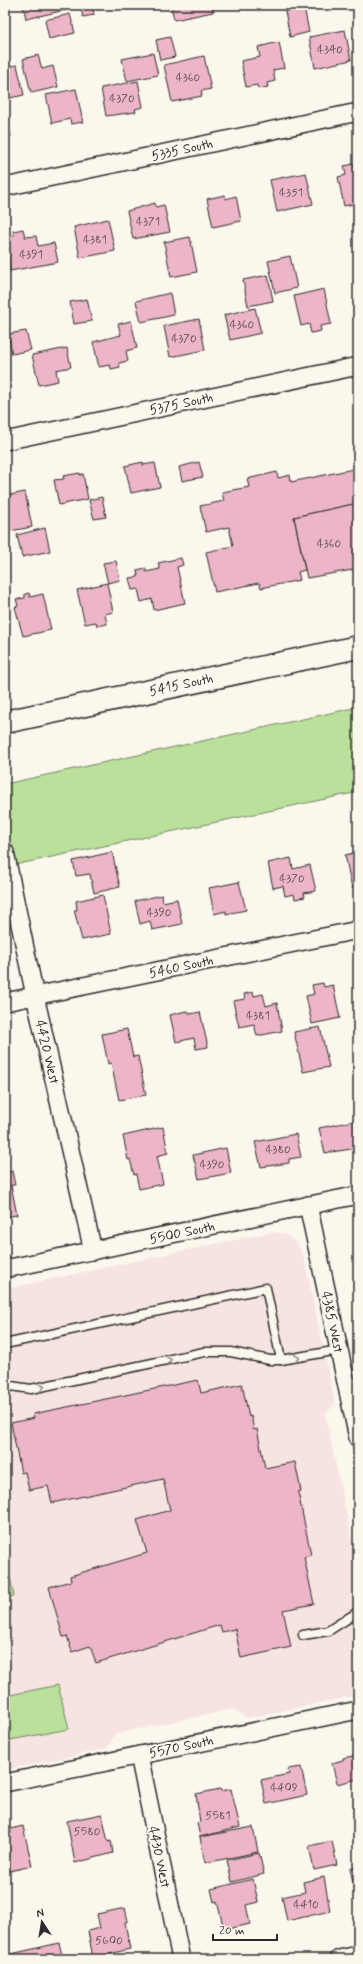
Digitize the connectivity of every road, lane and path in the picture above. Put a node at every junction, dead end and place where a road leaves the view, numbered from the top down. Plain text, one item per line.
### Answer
1 (358, 112) edge
2 (5, 187) edge
3 (358, 366) edge
4 (5, 440) edge
5 (358, 647) edge
6 (5, 722) edge
7 (5, 852) edge
8 (358, 930) edge
9 (35, 996) junction
10 (5, 1002) edge
11 (358, 1195) edge
12 (308, 1205) junction
13 (93, 1251) junction
14 (5, 1269) edge
15 (5, 1344) edge
16 (339, 1350) junction
17 (282, 1360) junction
18 (5, 1382) edge
19 (358, 1438) edge
20 (358, 1612) edge
21 (304, 1635) dead end
22 (358, 1710) edge
23 (139, 1755) junction
24 (5, 1783) edge
25 (358, 1955) edge
26 (181, 1959) edge
27 (340, 1959) edge

1 - 2 street, 5335 South
3 - 4 street, 5375 South
5 - 6 main road, 5415 South
7 - 9 street, 4420 West
8 - 9 street, 5460 South
9 - 10 street, 5460 South
9 - 13 street, 4420 West
11 - 12 street, 5500 South
12 - 13 street, 5500 South
12 - 16 street, 4385 West
13 - 14 street, 5500 South
15 - 17 lane
17 -> 16 lane
16 - 19 street, 4385 West
18 -> 17 lane
20 - 21 lane
22 - 23 street, 5570 South
23 - 24 street, 5570 South
23 - 26 street, 4430 West
25 - 27 street

